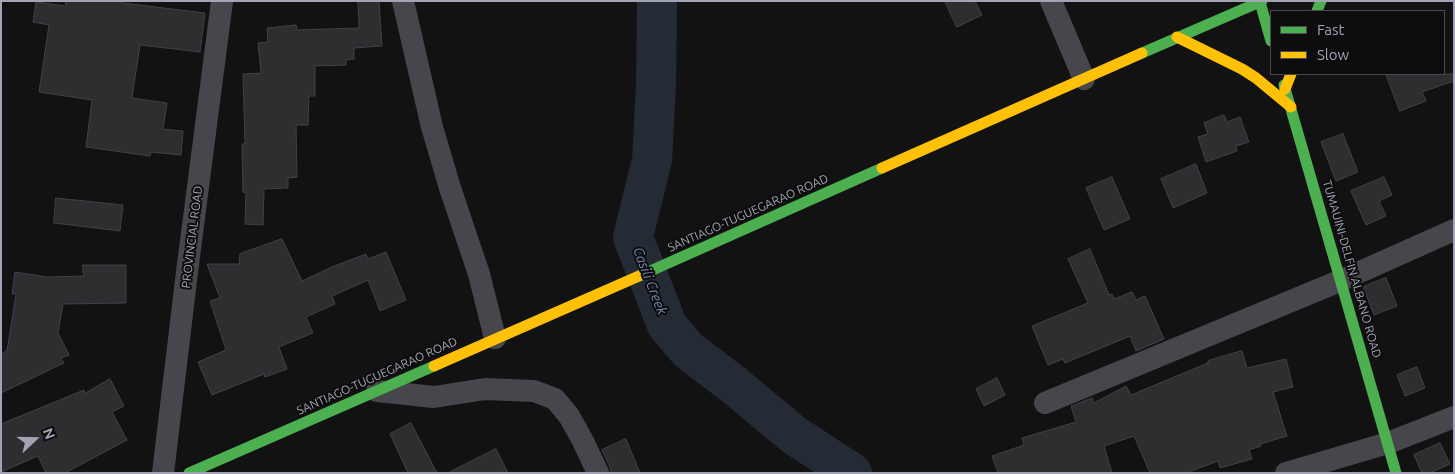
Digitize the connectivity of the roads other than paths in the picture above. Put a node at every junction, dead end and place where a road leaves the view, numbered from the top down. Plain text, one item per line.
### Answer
1 (222, 1) edge
2 (403, 1) edge
3 (1050, 1) edge
4 (1260, 2) edge
5 (1177, 37) junction
6 (1270, 37) edge
7 (1281, 75) edge
8 (1291, 75) edge
9 (1084, 78) junction
10 (1285, 89) junction
11 (1291, 107) junction
12 (1454, 230) edge
13 (1342, 280) junction
14 (495, 338) junction
15 (377, 391) junction
16 (1045, 403) dead end
17 (1454, 417) edge
18 (1388, 442) junction
19 (163, 473) edge
20 (189, 473) edge
21 (598, 473) edge
22 (1286, 473) edge
23 (1396, 473) edge

1 - 19 street, PROVINCIAL ROAD
2 - 14 street
3 - 9 street
4 - 5 main road, SANTIAGO-TUGUEGARAO ROAD
4 - 6 main road
5 - 9 main road, SANTIAGO-TUGUEGARAO ROAD
5 - 11 main road
7 - 10 main road, TUMAUINI-DELFIN ALBANO ROAD
8 - 10 main road
9 - 14 main road, SANTIAGO-TUGUEGARAO ROAD
10 - 11 main road, TUMAUINI-DELFIN ALBANO ROAD
11 - 13 main road, TUMAUINI-DELFIN ALBANO ROAD
12 - 13 street
13 - 16 street
13 - 18 main road, TUMAUINI-DELFIN ALBANO ROAD
14 - 15 main road, SANTIAGO-TUGUEGARAO ROAD
15 - 20 main road, SANTIAGO-TUGUEGARAO ROAD
15 - 21 street
17 - 18 street
18 - 22 street
18 - 23 main road, TUMAUINI-DELFIN ALBANO ROAD

